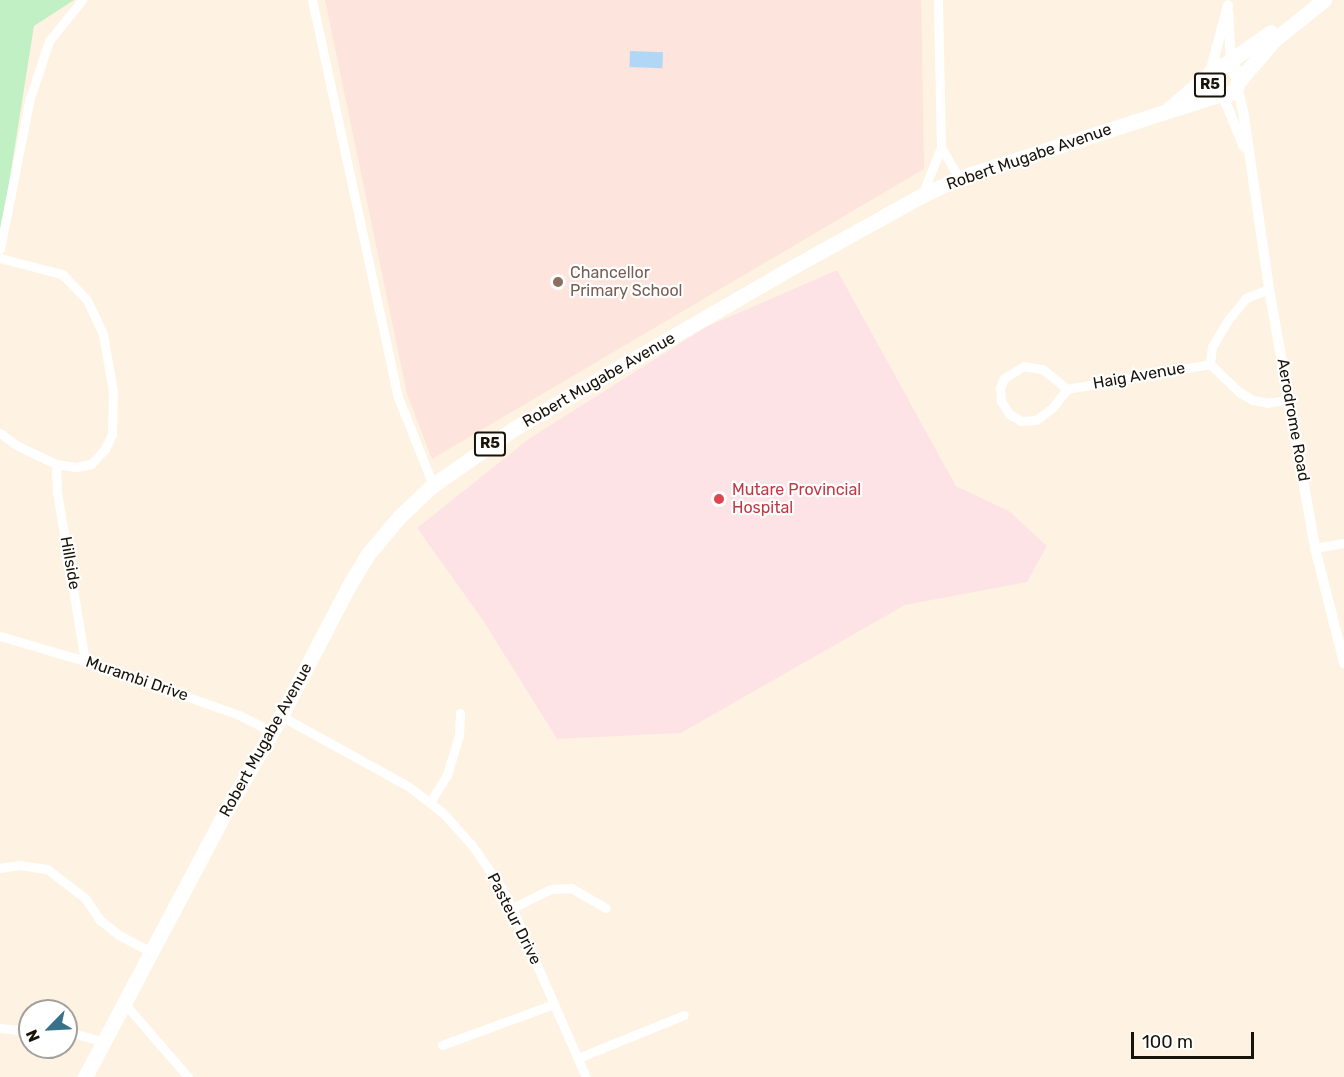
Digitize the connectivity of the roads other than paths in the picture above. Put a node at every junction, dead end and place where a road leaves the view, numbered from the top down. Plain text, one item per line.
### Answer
1 (81, 0) edge
2 (312, 0) edge
3 (938, 0) edge
4 (1311, 0) edge
5 (1323, 0) edge
6 (1228, 3) edge
7 (1229, 64) junction
8 (1210, 74) junction
9 (1237, 84) junction
10 (1221, 94) junction
11 (1169, 109) junction
12 (941, 147) junction
13 (1254, 175) junction
14 (959, 178) junction
15 (921, 196) junction
16 (0, 249) edge
17 (0, 258) edge
18 (1269, 289) junction
19 (1210, 364) junction
20 (1067, 389) junction
21 (1290, 399) junction
22 (0, 433) edge
23 (56, 464) junction
24 (433, 485) junction
25 (1344, 543) edge
26 (1315, 548) junction
27 (0, 636) edge
28 (85, 661) junction
29 (1344, 663) edge
30 (460, 713) dead end
31 (281, 716) junction
32 (271, 731) junction
33 (430, 802) junction
34 (0, 868) edge
35 (512, 908) junction
36 (606, 908) dead end
37 (151, 952) junction
38 (124, 1003) junction
39 (554, 1004) junction
40 (684, 1015) dead end
41 (0, 1028) edge
42 (18, 1030) edge
43 (78, 1034) edge
44 (104, 1042) junction
45 (442, 1045) dead end
46 (578, 1058) junction
47 (85, 1077) edge
48 (188, 1077) edge
49 (586, 1077) edge

1 - 16 street
2 - 24 street
3 - 12 street
4 - 7 highway, R5
5 - 9 highway, R5
6 - 7 street
6 - 8 street
7 - 8 highway, R5
7 - 9 highway, R5
8 - 10 highway, R5
8 - 11 highway, Robert Mugabe Avenue / R5
9 - 10 highway, R5
9 - 13 street, Aerodrome Road
10 - 11 highway, Robert Mugabe Avenue / R5
10 - 13 street, Aerodrome Road
11 - 14 highway, Robert Mugabe Avenue / R5
12 - 14 street
12 - 15 street
13 - 18 street, Aerodrome Road
14 - 15 highway, Robert Mugabe Avenue / R5
15 - 24 highway, Robert Mugabe Avenue / R5
17 - 23 street
18 - 19 street
18 - 21 street, Aerodrome Road
19 - 20 street, Haig Avenue
19 - 21 street
20 - 20 street
21 - 26 street, Aerodrome Road
22 - 23 street
23 - 28 street, Hillside
24 - 31 highway, Robert Mugabe Avenue / R5
25 - 26 street
26 - 29 street, Aerodrome Road
27 - 28 street, Murambi Drive
28 - 32 street, Murambi Drive
30 - 33 street
31 - 32 highway, Robert Mugabe Avenue / R5
31 - 33 street, Pasteur Drive
32 - 37 highway, Robert Mugabe Avenue / R5
33 - 35 street, Pasteur Drive
34 - 37 street
35 - 36 street
35 - 39 street, Pasteur Drive
37 - 38 highway, Robert Mugabe Avenue / R5
38 - 44 highway, Robert Mugabe Avenue / R5
38 - 48 street
39 - 45 street
39 - 46 street, Pasteur Drive
40 - 46 street
41 - 42 street
43 - 44 street
44 - 47 highway, Robert Mugabe Avenue / R5
46 - 49 street, Pasteur Drive

